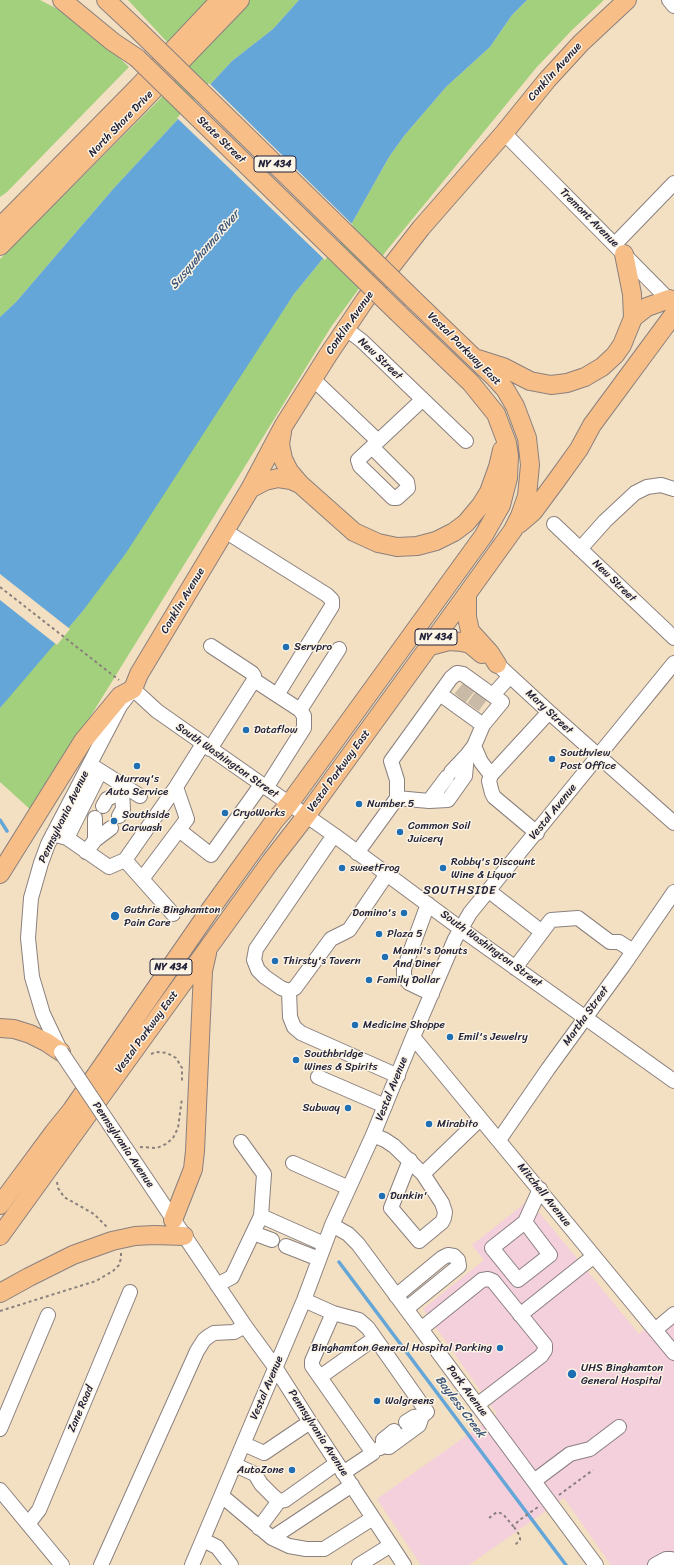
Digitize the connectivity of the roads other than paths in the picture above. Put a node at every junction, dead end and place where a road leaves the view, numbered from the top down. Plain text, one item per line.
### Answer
1 (62, 0) edge
2 (79, 0) edge
3 (106, 0) edge
4 (111, 0) edge
5 (220, 0) edge
6 (240, 0) edge
7 (627, 0) edge
8 (668, 0) edge
9 (674, 6) edge
10 (138, 30) junction
11 (137, 58) junction
12 (504, 133) junction
13 (80, 146) junction
14 (674, 183) edge
15 (0, 209) edge
16 (0, 227) edge
17 (0, 246) edge
18 (620, 249) junction
19 (413, 299) joint
20 (672, 306) edge
21 (398, 313) joint
22 (633, 318) junction
23 (345, 328) junction
24 (476, 358) junction
25 (313, 379) junction
26 (422, 400) junction
27 (284, 425) junction
28 (504, 433) junction
29 (466, 441) dead end
30 (300, 484) junction
31 (250, 489) junction
32 (674, 489) edge
33 (554, 524) dead end
34 (513, 530) junction
35 (225, 531) junction
36 (580, 549) junction
37 (467, 594) junction
38 (674, 638) edge
39 (210, 646) dead end
40 (430, 646) junction
41 (339, 648) dead end
42 (674, 663) edge
43 (497, 664) junction
44 (510, 676) junction
45 (254, 680) junction
46 (133, 690) junction
47 (440, 694) junction
48 (487, 694) junction
49 (277, 695) junction
50 (300, 710) junction
51 (549, 712) junction
52 (483, 725) junction
53 (206, 746) junction
54 (471, 750) junction
55 (598, 756) junction
56 (95, 768) junction
57 (491, 775) junction
58 (176, 787) junction
59 (264, 787) junction
60 (123, 789) junction
61 (140, 796) dead end
62 (397, 798) junction
63 (429, 801) junction
64 (289, 804) junction
65 (119, 816) dead end
66 (306, 816) junction
67 (674, 823) edge
68 (111, 828) dead end
69 (179, 830) junction
70 (537, 833) junction
71 (334, 835) junction
72 (60, 836) junction
73 (94, 840) junction
74 (86, 852) junction
75 (6, 853) edge
76 (358, 853) junction
77 (125, 860) junction
78 (0, 874) edge
79 (387, 874) junction
80 (142, 879) junction
81 (489, 891) junction
82 (674, 892) edge
83 (428, 904) junction
84 (173, 914) dead end
85 (461, 929) junction
86 (542, 932) junction
87 (212, 943) junction
88 (633, 951) junction
89 (515, 968) junction
90 (289, 991) junction
91 (432, 994) junction
92 (585, 1018) junction
93 (0, 1028) edge
94 (413, 1037) junction
95 (61, 1052) junction
96 (398, 1076) junction
97 (318, 1077) dead end
98 (674, 1082) edge
99 (385, 1106) junction
100 (480, 1119) junction
101 (373, 1135) junction
102 (499, 1140) junction
103 (241, 1142) dead end
104 (410, 1160) junction
105 (293, 1163) dead end
106 (27, 1167) junction
107 (424, 1174) junction
108 (350, 1188) junction
109 (540, 1190) junction
110 (0, 1196) edge
111 (0, 1205) edge
112 (261, 1216) junction
113 (173, 1220) junction
114 (525, 1222) dead end
115 (332, 1225) junction
116 (254, 1233) junction
117 (299, 1233) junction
118 (0, 1236) edge
119 (184, 1236) junction
120 (272, 1240) dead end
121 (324, 1244) junction
122 (594, 1256) junction
123 (319, 1259) junction
124 (217, 1286) junction
125 (130, 1292) dead end
126 (0, 1293) edge
127 (396, 1296) junction
128 (304, 1300) junction
129 (406, 1309) junction
130 (333, 1313) junction
131 (674, 1314) edge
132 (48, 1315) dead end
133 (520, 1315) junction
134 (245, 1326) junction
135 (420, 1329) junction
136 (655, 1330) junction
137 (375, 1338) junction
138 (674, 1353) edge
139 (275, 1367) junction
140 (320, 1377) junction
141 (477, 1405) junction
142 (422, 1416) junction
143 (310, 1422) junction
144 (406, 1422) dead end
145 (619, 1427) dead end
146 (0, 1429) edge
147 (394, 1431) dead end
148 (244, 1444) junction
149 (378, 1449) junction
150 (264, 1453) junction
151 (235, 1465) junction
152 (340, 1468) junction
153 (255, 1474) junction
154 (534, 1481) junction
155 (352, 1485) junction
156 (0, 1490) edge
157 (222, 1496) junction
158 (279, 1501) junction
159 (373, 1518) junction
160 (28, 1524) junction
161 (259, 1528) junction
162 (272, 1538) junction
163 (203, 1540) junction
164 (391, 1545) junction
165 (674, 1563) edge
166 (62, 1565) edge
167 (101, 1565) edge
168 (192, 1565) edge
169 (231, 1565) edge
170 (361, 1565) edge
171 (404, 1565) edge
172 (596, 1565) edge
173 (655, 1565) edge

1 - 11 main road
2 - 11 main road, State Street / NY 434
3 - 10 main road, State Street / NY 434
4 - 10 main road
5 - 13 main road, North Shore Drive
6 - 17 main road, North Shore Drive
7 - 12 main road, Conklin Avenue
8 - 9 street
10 - 19 main road, State Street / NY 434, bridge
11 - 21 main road, State Street / NY 434, bridge
12 - 18 street, Tremont Avenue
12 - 23 main road, Conklin Avenue
13 - 15 main road
13 - 16 main road, North Shore Drive
14 - 18 street
18 - 20 street, Tremont Avenue
18 - 22 main road
19 - 24 main road, Vestal Parkway East / NY 434
20 - 22 main road
20 - 34 main road
21 - 28 main road, Vestal Parkway East / NY 434
22 - 24 main road
23 - 25 main road, Conklin Avenue
23 - 26 street, New Street
24 - 34 main road, Vestal Parkway East / NY 434
25 - 26 street
25 - 27 main road, Conklin Avenue
26 - 29 street, New Street
27 - 30 main road
27 - 31 main road, Conklin Avenue
28 - 30 main road
28 - 64 main road, Vestal Parkway East / NY 434
30 - 31 main road
31 - 35 main road, Conklin Avenue
32 - 36 street
33 - 36 street, New Street
34 - 37 main road, Vestal Parkway East / NY 434
35 - 46 main road, Conklin Avenue
35 - 49 street
36 - 38 street, New Street
37 - 40 main road, Vestal Parkway East / NY 434
37 - 43 main road
39 - 45 street
40 - 43 main road
40 - 66 main road, Vestal Parkway East / NY 434
41 - 50 street
42 - 55 street, Vestal Avenue
43 - 44 street, Mary Street
44 - 48 street
44 - 51 street, Mary Street
45 - 49 street
45 - 53 street
46 - 53 street, South Washington Street
46 - 56 street, Pennsylvania Avenue
46 - 75 main road
47 - 48 street
47 - 52 street
47 - 62 street
48 - 52 street
49 - 50 street
50 - 59 street
51 - 55 street, Mary Street
51 - 57 street
52 - 54 street
53 - 58 street
53 - 59 street, South Washington Street
54 - 57 street
54 - 63 street
54 - 63 street
55 - 67 street, Mary Street
55 - 70 street, Vestal Avenue
56 - 60 street
56 - 72 street, Pennsylvania Avenue
57 - 70 street
58 - 69 street
58 - 77 street
59 - 64 street, South Washington Street
59 - 69 street
60 - 61 street
60 - 65 street
60 - 73 street
62 - 63 street
62 - 76 street
64 - 66 street, South Washington Street
64 - 106 main road, Vestal Parkway East / NY 434
66 - 71 street, South Washington Street
66 - 87 main road, Vestal Parkway East / NY 434
68 - 73 street
69 - 80 street
70 - 81 street, Vestal Avenue
71 - 76 street, South Washington Street
71 - 90 street
72 - 74 street
72 - 95 street, Pennsylvania Avenue
73 - 74 street
74 - 77 street
75 - 78 main road
76 - 79 street, South Washington Street
77 - 80 street
79 - 83 street, South Washington Street
79 - 90 street
80 - 84 street
81 - 85 street, Vestal Avenue
81 - 86 street
82 - 88 street, Martha Street
83 - 85 street, South Washington Street
83 - 91 street
85 - 89 street, South Washington Street
85 - 91 street, Vestal Avenue
86 - 88 street
86 - 89 street
87 - 113 main road
87 - 118 main road, Vestal Parkway East / NY 434
88 - 92 street, Martha Street
89 - 92 street, South Washington Street
90 - 96 street
91 - 94 street, Vestal Avenue
92 - 98 street, South Washington Street
92 - 102 street, Martha Street
93 - 95 main road
94 - 96 street, Vestal Avenue
94 - 100 street, Mitchell Avenue
95 - 113 street, Pennsylvania Avenue, bridge
96 - 99 street, Vestal Avenue
97 - 99 street
99 - 101 street, Vestal Avenue
100 - 102 street, Mitchell Avenue
100 - 107 street
101 - 104 street
101 - 108 street, Vestal Avenue
102 - 109 street, Mitchell Avenue
103 - 112 street
104 - 107 street
104 - 107 street
105 - 108 street
106 - 110 main road
106 - 111 main road, Vestal Parkway East / NY 434
108 - 115 street, Vestal Avenue
109 - 114 street
109 - 122 street, Mitchell Avenue
112 - 116 street
112 - 117 street
113 - 119 street, Pennsylvania Avenue
115 - 121 street, Vestal Avenue
115 - 127 street, Park Avenue
116 - 120 street
116 - 124 street
117 - 121 street
117 - 123 street
119 - 124 street, Pennsylvania Avenue
119 - 126 main road
121 - 123 street, Vestal Avenue
122 - 133 street
122 - 136 street, Mitchell Avenue
123 - 128 street, Vestal Avenue
124 - 134 street, Pennsylvania Avenue
125 - 160 street, Zane Road
127 - 129 street, Park Avenue
127 - 129 street
128 - 130 street
128 - 139 street, Vestal Avenue
129 - 135 street, Park Avenue
130 - 137 street
130 - 140 street
131 - 136 street
132 - 146 street
133 - 135 street
133 - 141 street
134 - 139 street, Pennsylvania Avenue
134 - 167 street
135 - 141 street, Park Avenue
136 - 138 street, Mitchell Avenue
137 - 140 street
137 - 142 street
139 - 143 street, Pennsylvania Avenue
139 - 148 street, Vestal Avenue
140 - 149 street
141 - 154 street, Park Avenue
142 - 144 street
142 - 149 street
143 - 150 street
143 - 152 street, Pennsylvania Avenue
145 - 154 street
147 - 149 street
148 - 150 street
148 - 151 street, Vestal Avenue
149 - 152 street
150 - 153 street
151 - 153 street
151 - 157 street, Vestal Avenue
152 - 155 street, Pennsylvania Avenue
152 - 158 street
153 - 158 street
154 - 172 street, Park Avenue
155 - 159 street, Pennsylvania Avenue
155 - 162 street
156 - 160 street
157 - 161 street
157 - 163 street, Vestal Avenue
158 - 161 street
159 - 162 street
159 - 164 street, Pennsylvania Avenue
160 - 166 street
161 - 162 street
163 - 168 street, Vestal Avenue
163 - 169 street
164 - 170 street
164 - 171 street, Pennsylvania Avenue
165 - 173 street

